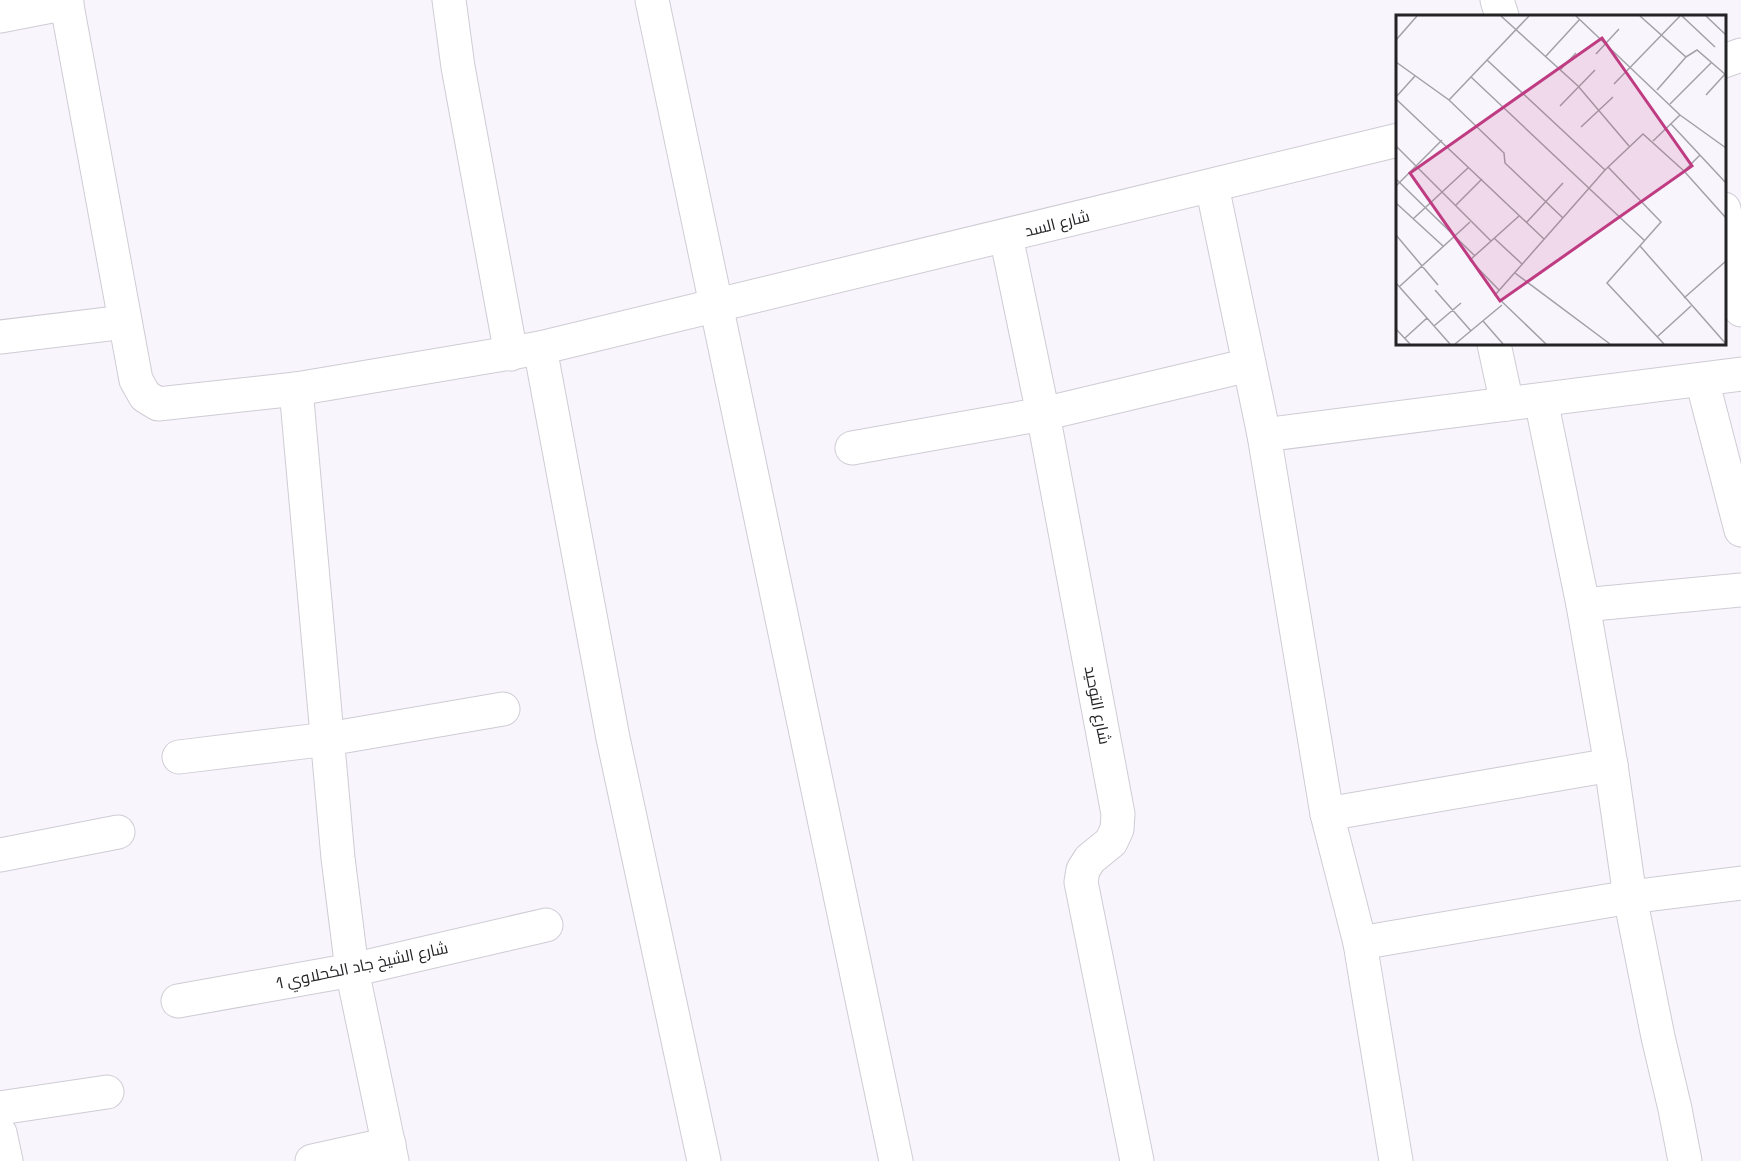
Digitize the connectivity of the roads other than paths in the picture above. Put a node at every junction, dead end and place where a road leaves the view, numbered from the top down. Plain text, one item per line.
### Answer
1 (449, 0) edge
2 (652, 0) edge
3 (1497, 0) edge
4 (67, 2) edge
5 (1502, 15) edge
6 (0, 16) edge
7 (1741, 54) edge
8 (1726, 61) edge
9 (1396, 140) edge
10 (1212, 186) junction
11 (1726, 215) edge
12 (1006, 236) junction
13 (716, 305) junction
14 (1741, 310) edge
15 (125, 322) junction
16 (0, 337) edge
17 (1494, 345) edge
18 (526, 351) junction
19 (1249, 365) junction
20 (1741, 374) edge
21 (1702, 380) junction
22 (296, 389) junction
23 (1541, 400) junction
24 (1507, 404) junction
25 (1043, 414) junction
26 (1264, 435) junction
27 (852, 448) dead end
28 (1741, 530) edge
29 (1741, 590) edge
30 (1583, 605) junction
31 (503, 710) dead end
32 (328, 739) junction
33 (179, 757) dead end
34 (1611, 765) junction
35 (1327, 814) junction
36 (118, 832) dead end
37 (0, 855) edge
38 (1741, 883) edge
39 (1630, 897) junction
40 (546, 925) dead end
41 (1360, 943) junction
42 (352, 970) junction
43 (178, 1001) dead end
44 (107, 1092) dead end
45 (0, 1108) edge
46 (0, 1133) edge
47 (391, 1153) edge
48 (6, 1161) edge
49 (312, 1161) edge
50 (704, 1161) edge
51 (896, 1161) edge
52 (1137, 1161) edge
53 (1396, 1161) edge
54 (1684, 1161) edge

1 - 18 street
2 - 13 street
3 - 5 street
4 - 6 street
4 - 15 street
7 - 8 street
9 - 10 street, شارع السد
10 - 12 street, شارع السد
10 - 19 street
11 - 14 street
12 - 13 street, شارع السد
12 - 25 street, شارع التوحيد
13 - 18 street, شارع السد
13 - 51 street
15 - 16 street
15 - 22 street, شارع السد
17 - 24 street
18 - 22 street, شارع السد
18 - 50 street
19 - 25 street
19 - 26 street
20 - 21 street
21 - 23 street
21 - 28 street
22 - 32 street
23 - 24 street
23 - 30 street
24 - 26 street
25 - 27 street
25 - 52 street, شارع التوحيد
26 - 35 street
29 - 30 street
30 - 34 street
31 - 32 street
32 - 33 street
32 - 42 street
34 - 35 street
34 - 39 street
35 - 41 street
36 - 37 street
38 - 39 street
39 - 41 street
39 - 54 street
40 - 42 street, شارع الشيخ جاد الكحلاوي 1
41 - 53 street
42 - 43 street, شارع الشيخ جاد الكحلاوي 1
42 - 47 street
44 - 45 street
46 - 48 street
47 - 49 street

